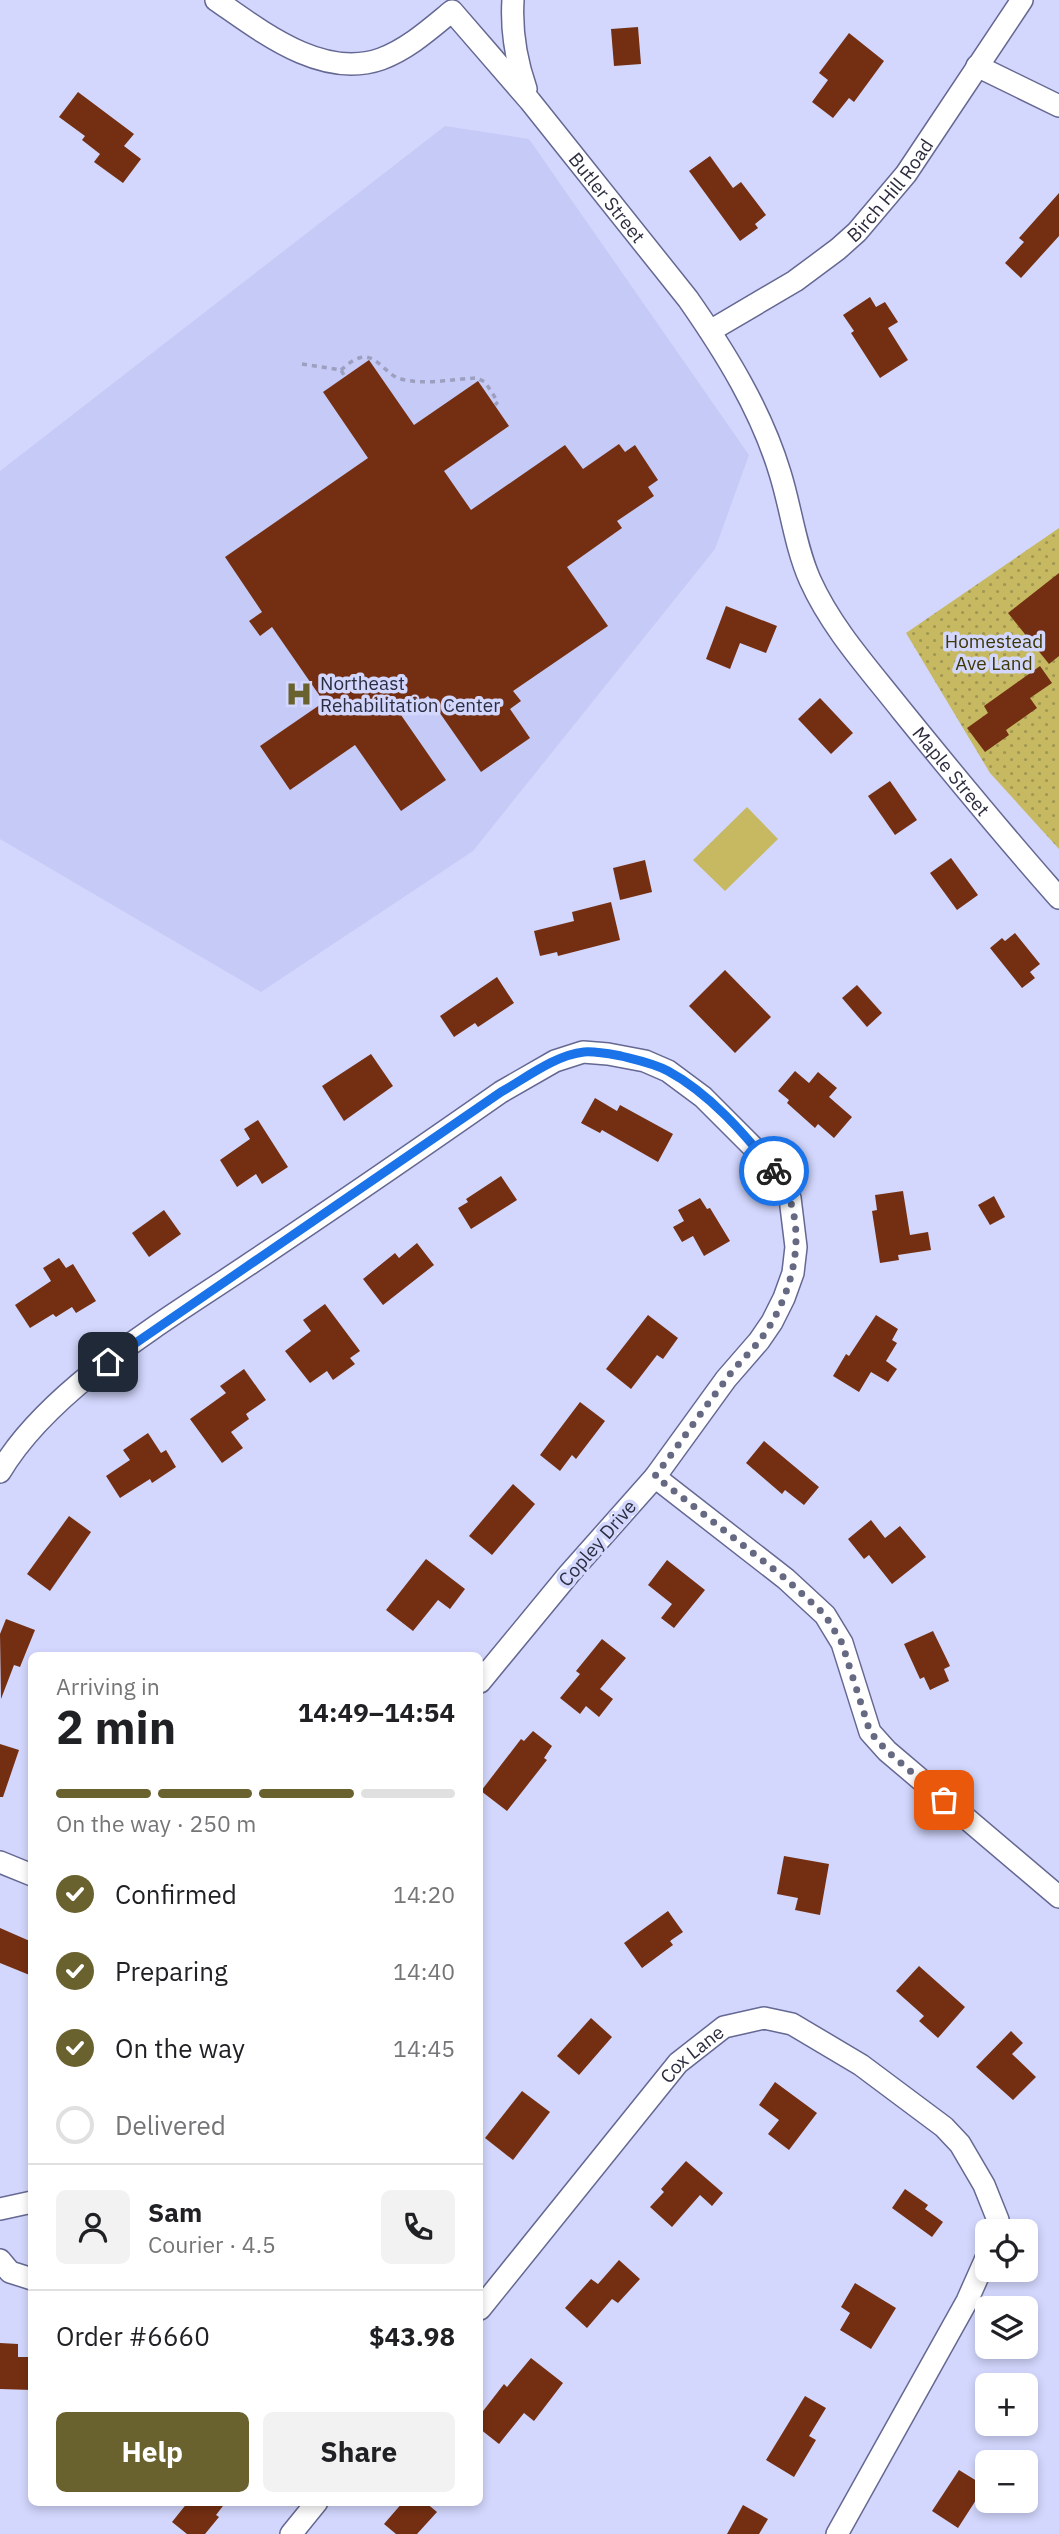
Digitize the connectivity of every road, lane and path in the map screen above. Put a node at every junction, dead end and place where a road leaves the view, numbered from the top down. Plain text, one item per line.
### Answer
1 (216, 0) edge
2 (513, 0) edge
3 (1022, 0) edge
4 (458, 5) edge
5 (977, 66) junction
6 (530, 101) junction
7 (1059, 106) edge
8 (710, 331) junction
9 (302, 364) dead end
10 (341, 370) junction
11 (345, 377) dead end
12 (495, 405) dead end
13 (847, 643) joint
14 (1059, 898) edge
15 (0, 1472) edge
16 (655, 1476) junction
17 (483, 1678) edge
18 (0, 1862) edge
19 (28, 1873) edge
20 (1059, 1897) edge
21 (28, 2203) edge
22 (0, 2209) edge
23 (998, 2219) edge
24 (0, 2260) edge
25 (28, 2278) edge
26 (975, 2282) edge
27 (483, 2305) edge
28 (314, 2506) edge
29 (291, 2534) edge
30 (837, 2534) edge

1 - 4 street, Butler Street
2 - 6 street
3 - 5 street, Birch Hill Road
4 - 6 street, Butler Street
5 - 7 street
5 - 8 street, Birch Hill Road
6 - 8 street, Butler Street
8 - 13 street, Butler Street
9 - 10 path
10 - 11 path
10 - 12 path
13 - 14 street, Maple Street
15 - 16 street, Copley Drive
16 - 17 street, Copley Drive
16 - 20 street
18 - 19 street
21 - 22 street
23 - 27 street, Cox Lane
24 - 25 street
26 - 30 street
28 - 29 street

